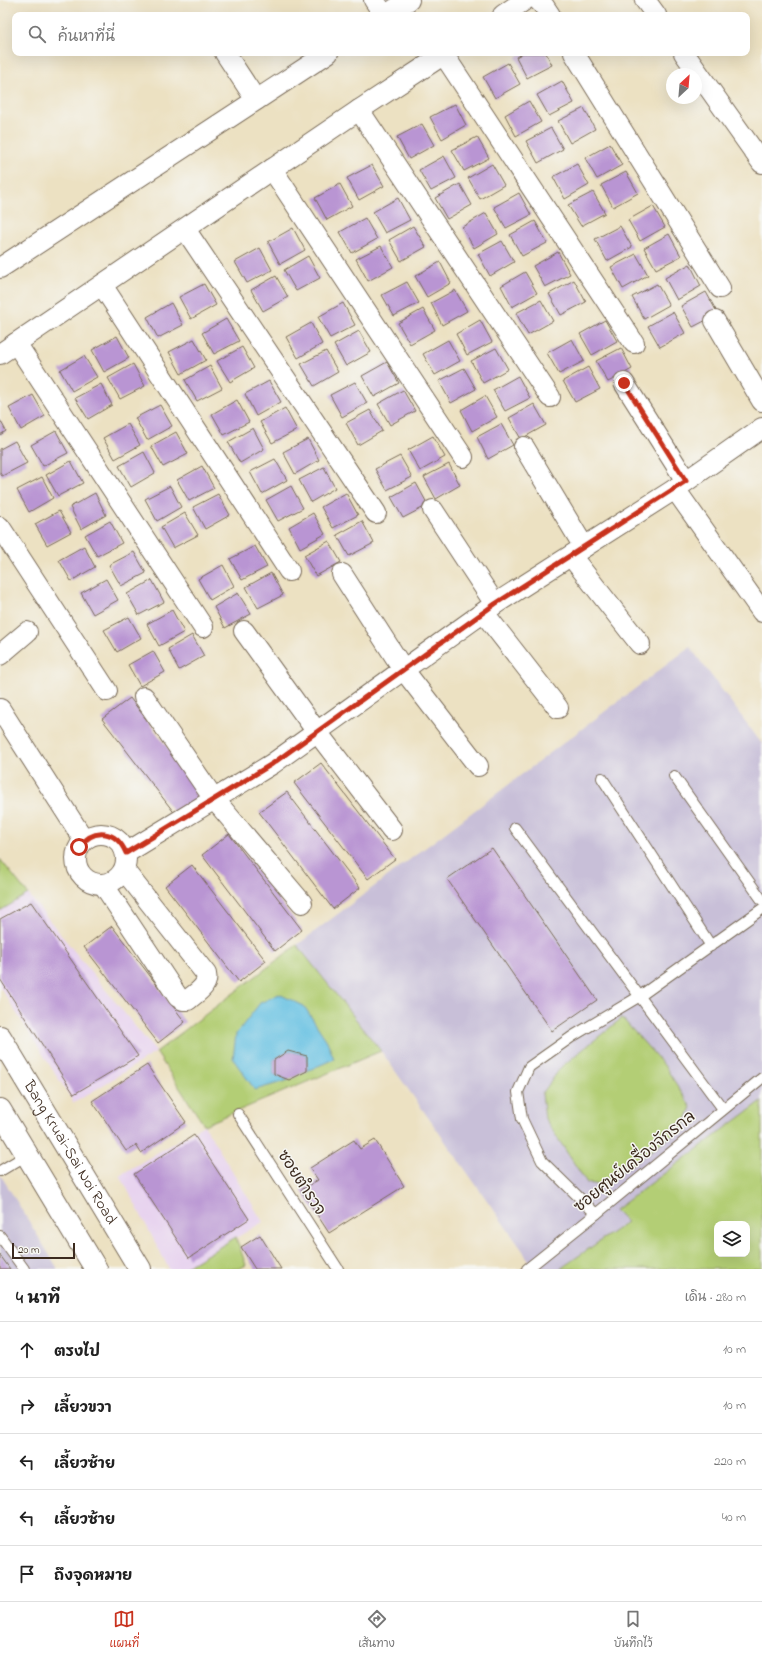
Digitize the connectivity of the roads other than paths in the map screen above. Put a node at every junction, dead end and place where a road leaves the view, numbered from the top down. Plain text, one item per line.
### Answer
1 (374, 0) edge
2 (409, 0) edge
3 (525, 0) edge
4 (538, 0) edge
5 (383, 12) edge
6 (390, 12) edge
7 (507, 12) edge
8 (548, 12) edge
9 (227, 56) edge
10 (323, 56) edge
11 (442, 56) edge
12 (446, 56) edge
13 (576, 56) edge
14 (686, 56) edge
15 (256, 100) junction
16 (359, 110) junction
17 (762, 163) edge
18 (272, 169) junction
19 (185, 229) junction
20 (0, 268) edge
21 (102, 285) junction
22 (720, 288) dead end
23 (715, 321) dead end
24 (634, 342) dead end
25 (8, 349) edge
26 (624, 383) dead end
27 (550, 397) dead end
28 (762, 402) edge
29 (762, 428) edge
30 (524, 447) dead end
31 (464, 457) dead end
32 (680, 485) junction
33 (433, 510) dead end
34 (376, 513) dead end
35 (0, 527) edge
36 (577, 551) junction
37 (289, 571) dead end
38 (342, 574) dead end
39 (489, 609) junction
40 (762, 612) edge
41 (203, 627) dead end
42 (244, 631) dead end
43 (28, 632) dead end
44 (640, 644) dead end
45 (0, 655) edge
46 (403, 669) junction
47 (107, 691) dead end
48 (144, 697) dead end
49 (558, 708) dead end
50 (0, 709) edge
51 (317, 732) junction
52 (478, 766) dead end
53 (674, 776) dead end
54 (602, 778) dead end
55 (214, 799) junction
56 (515, 828) dead end
57 (392, 830) dead end
58 (84, 840) junction
59 (125, 862) junction
60 (103, 884) junction
61 (762, 900) edge
62 (302, 903) dead end
63 (762, 909) edge
64 (710, 946) junction
65 (640, 996) junction
66 (0, 1036) edge
67 (762, 1078) edge
68 (723, 1109) junction
69 (0, 1110) edge
70 (238, 1114) dead end
71 (27, 1155) junction
72 (0, 1171) edge
73 (596, 1214) junction
74 (0, 1236) edge
75 (24, 1269) edge
76 (96, 1269) edge
77 (140, 1269) edge
78 (338, 1269) edge
79 (527, 1269) edge

1 - 5 street
2 - 6 street
3 - 7 street
4 - 8 street
9 - 15 street
10 - 15 street
11 - 16 street
12 - 24 street
13 - 22 street
14 - 17 street
15 - 20 street
16 - 18 street
16 - 27 street
18 - 19 street
18 - 31 street
19 - 21 street
19 - 34 street
21 - 25 street
21 - 37 street
23 - 28 street
25 - 41 street
26 - 32 street
29 - 32 street
30 - 36 street
32 - 36 street
32 - 40 street
33 - 39 street
35 - 47 street
36 - 39 street
36 - 44 street
38 - 46 street
39 - 46 street
39 - 49 street
42 - 51 street
43 - 45 street
46 - 51 street
46 - 52 street
48 - 55 street
50 - 58 street
51 - 55 street
51 - 57 street
53 - 61 lane
54 - 64 lane
55 - 59 street
55 - 62 street
56 - 65 lane
58 - 59 street
58 - 60 street
59 - 60 street
59 - 60 street
63 - 64 lane
64 - 65 lane
65 - 68 lane
65 - 73 lane
66 - 77 main road, Bang Kruai-Sai Noi Road
67 - 68 lane, ซอยศูนย์เครื่องจักรกล
68 - 73 lane, ซอยศูนย์เครื่องจักรกล
69 - 71 main road
70 - 78 lane, ซอยตำรวจ
71 - 72 lane
71 - 76 main road
73 - 79 lane, ซอยศูนย์เครื่องจักรกล
74 - 75 lane

